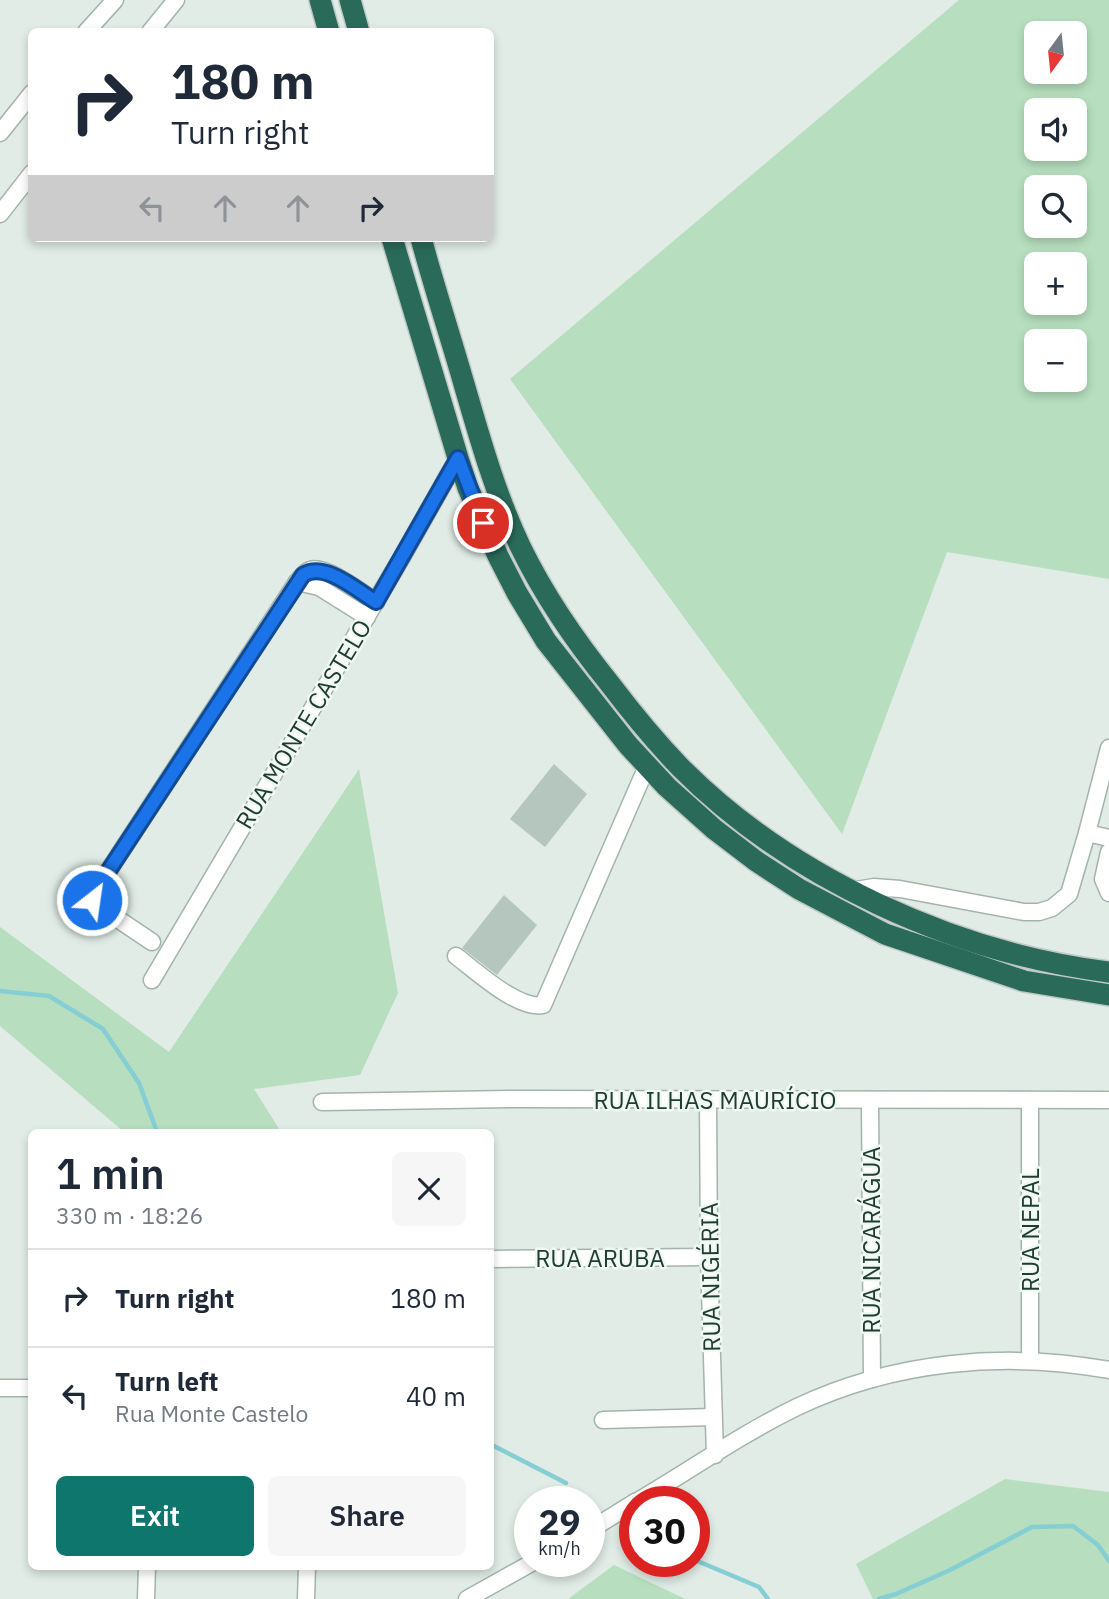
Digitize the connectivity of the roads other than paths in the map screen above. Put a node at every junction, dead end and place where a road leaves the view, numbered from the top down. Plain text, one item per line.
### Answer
1 (115, 0) edge
2 (176, 0) edge
3 (320, 0) edge
4 (350, 0) edge
5 (90, 28) edge
6 (153, 28) edge
7 (328, 28) edge
8 (358, 28) edge
9 (28, 98) edge
10 (0, 133) edge
11 (28, 178) edge
12 (0, 214) edge
13 (393, 242) edge
14 (422, 242) edge
15 (458, 458) junction
16 (297, 582) junction
17 (376, 602) junction
18 (367, 617) junction
19 (1109, 748) edge
20 (647, 766) junction
21 (1087, 833) junction
22 (1109, 838) edge
23 (1109, 852) edge
24 (850, 891) junction
25 (1109, 893) edge
26 (152, 942) dead end
27 (456, 956) dead end
28 (1109, 972) edge
29 (152, 980) dead end
30 (1109, 995) edge
31 (708, 1100) junction
32 (870, 1100) junction
33 (1030, 1100) junction
34 (1109, 1100) edge
35 (321, 1102) dead end
36 (709, 1257) junction
37 (494, 1259) edge
38 (1030, 1360) junction
39 (1109, 1370) edge
40 (872, 1379) junction
41 (0, 1388) edge
42 (28, 1388) edge
43 (713, 1417) junction
44 (603, 1420) dead end
45 (715, 1455) junction
46 (663, 1486) edge
47 (147, 1570) edge
48 (307, 1570) edge
49 (514, 1573) edge
50 (146, 1599) edge
51 (306, 1599) edge
52 (467, 1599) edge

1 - 5 street
2 - 6 street
3 - 7 highway
4 - 8 highway
9 - 10 street
11 - 12 street
13 - 15 highway
14 - 24 highway
15 - 17 street, RUA MONTE CASTELO
15 - 20 highway
16 - 17 street
16 - 18 street
16 - 26 street
17 - 18 street, RUA MONTE CASTELO
18 - 29 street, RUA MONTE CASTELO
19 - 21 street
20 - 27 street
20 - 30 highway
21 - 22 street
21 - 24 street
23 - 25 street
24 - 28 highway
31 - 32 street, RUA ILHAS MAURÍCIO
31 - 35 street, RUA ILHAS MAURÍCIO
31 - 36 street, RUA NIGÉRIA
32 - 33 street, RUA ILHAS MAURÍCIO
32 - 40 street, RUA NICARÁGUA
33 - 34 street, RUA ILHAS MAURÍCIO
33 - 38 street, RUA NEPAL
36 - 37 street, RUA ARUBA
36 - 43 street, RUA NIGÉRIA
38 - 39 street
38 - 40 street
40 - 45 street
41 - 42 street
43 - 44 street
43 - 45 street, RUA NIGÉRIA
45 - 46 street
47 - 50 street
48 - 51 street
49 - 52 street

